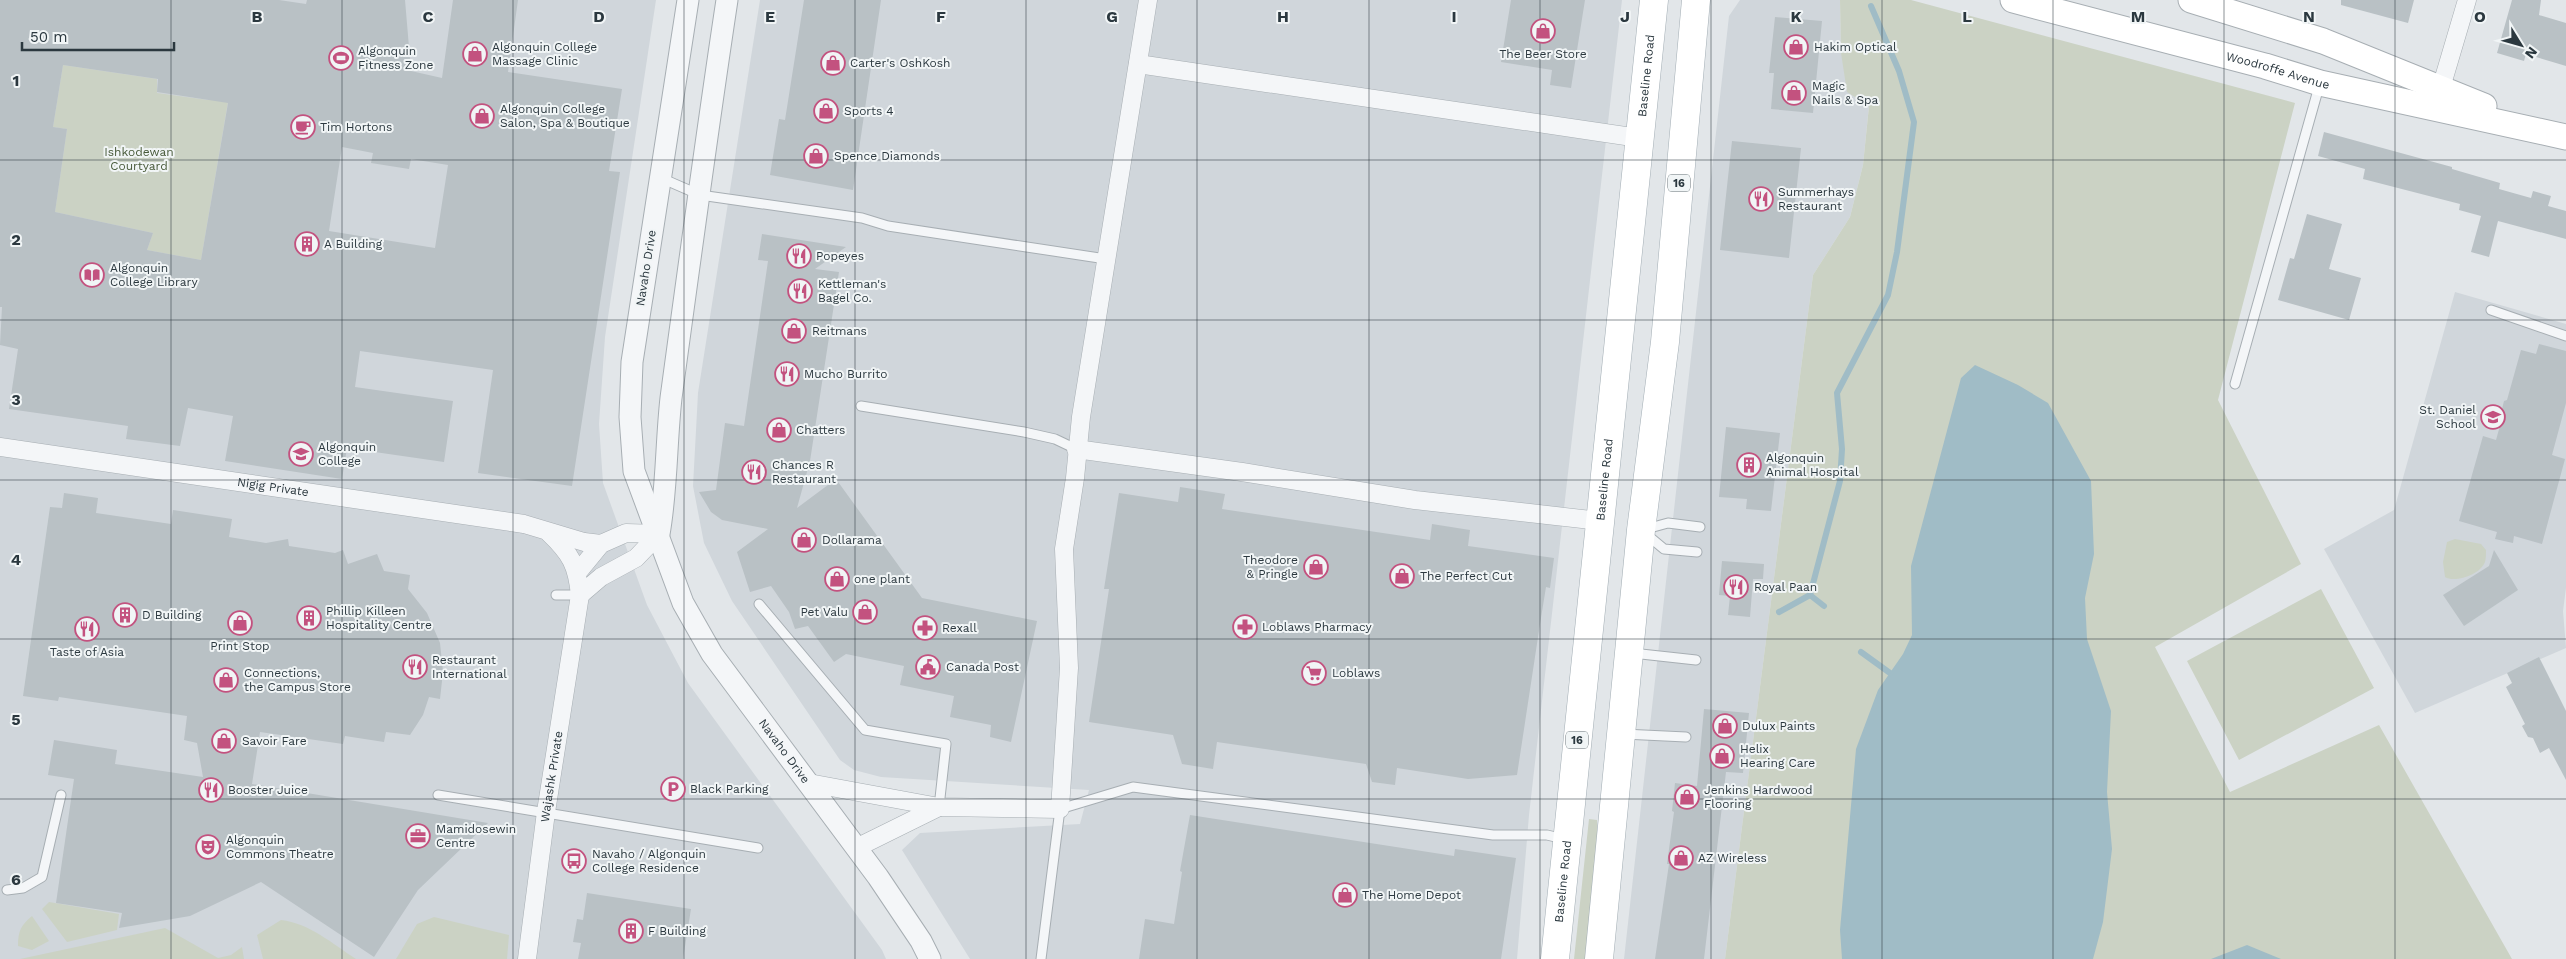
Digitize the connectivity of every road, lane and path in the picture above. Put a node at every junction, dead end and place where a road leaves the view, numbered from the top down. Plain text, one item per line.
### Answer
1 (688, 0) edge
2 (727, 0) edge
3 (1148, 0) edge
4 (1644, 0) edge
5 (1712, 0) edge
6 (2012, 0) edge
7 (2191, 0) edge
8 (2467, 0) edge
9 (1695, 12) edge
10 (1652, 13) edge
11 (1138, 64) junction
12 (2320, 84) junction
13 (2438, 98) junction
14 (2555, 134) edge
15 (1639, 138) junction
16 (661, 178) junction
17 (700, 195) junction
18 (1106, 259) junction
19 (2491, 310) dead end
20 (2566, 336) edge
21 (2235, 384) dead end
22 (861, 406) dead end
23 (0, 447) edge
24 (1076, 449) junction
25 (1600, 521) junction
26 (1700, 527) dead end
27 (1641, 530) junction
28 (546, 531) junction
29 (659, 534) junction
30 (601, 544) junction
31 (1697, 552) dead end
32 (578, 572) junction
33 (556, 595) dead end
34 (580, 595) junction
35 (760, 604) dead end
36 (1629, 653) junction
37 (1696, 660) dead end
38 (1621, 734) junction
39 (1686, 737) dead end
40 (810, 783) junction
41 (61, 795) dead end
42 (438, 795) dead end
43 (940, 807) junction
44 (1060, 809) junction
45 (546, 812) junction
46 (1567, 839) junction
47 (758, 848) dead end
48 (856, 848) junction
49 (7, 890) dead end
50 (527, 959) edge
51 (930, 959) edge
52 (1041, 959) edge
53 (1555, 959) edge
54 (1598, 959) edge

1 - 16 street, Navaho Drive
2 - 17 street
3 - 11 street
4 - 10 main road, Baseline Road
5 - 9 main road
6 - 12 main road, Woodroffe Avenue
7 - 13 main road, Woodroffe Avenue
8 - 13 street
9 - 27 main road, 16
10 - 15 main road, Baseline Road / 16
11 - 15 street
11 - 18 street
12 - 13 main road, Woodroffe Avenue
12 - 21 lane
13 - 14 main road, Woodroffe Avenue
15 - 25 main road, Baseline Road / 16
16 - 17 lane
16 - 29 street, Navaho Drive
17 - 18 lane
17 - 29 street
18 - 24 street
19 - 20 lane
22 - 24 lane
23 - 28 street, Nigig Private
24 - 25 street
24 - 44 street
25 - 27 main road
25 - 46 main road, Baseline Road / 16
26 - 27 lane
27 - 31 lane
27 - 36 main road, 16
28 - 30 street, Nigig Private
28 - 32 street, Nigig Private
29 - 30 street
29 - 34 street
29 - 40 street, Navaho Drive
30 - 32 street
32 - 34 street, Wajashk Private
33 - 34 lane
34 - 45 street, Wajashk Private
35 - 43 lane
36 - 37 lane
36 - 38 main road, 16
38 - 39 lane
38 - 54 main road, 16
40 - 43 street
40 - 48 street, Navaho Drive
41 - 49 lane
42 - 45 lane
43 - 44 street
43 - 48 street
44 - 46 lane
44 - 52 lane
45 - 47 lane
45 - 50 street, Wajashk Private
46 - 53 main road, Baseline Road / 16
48 - 51 street, Navaho Drive

